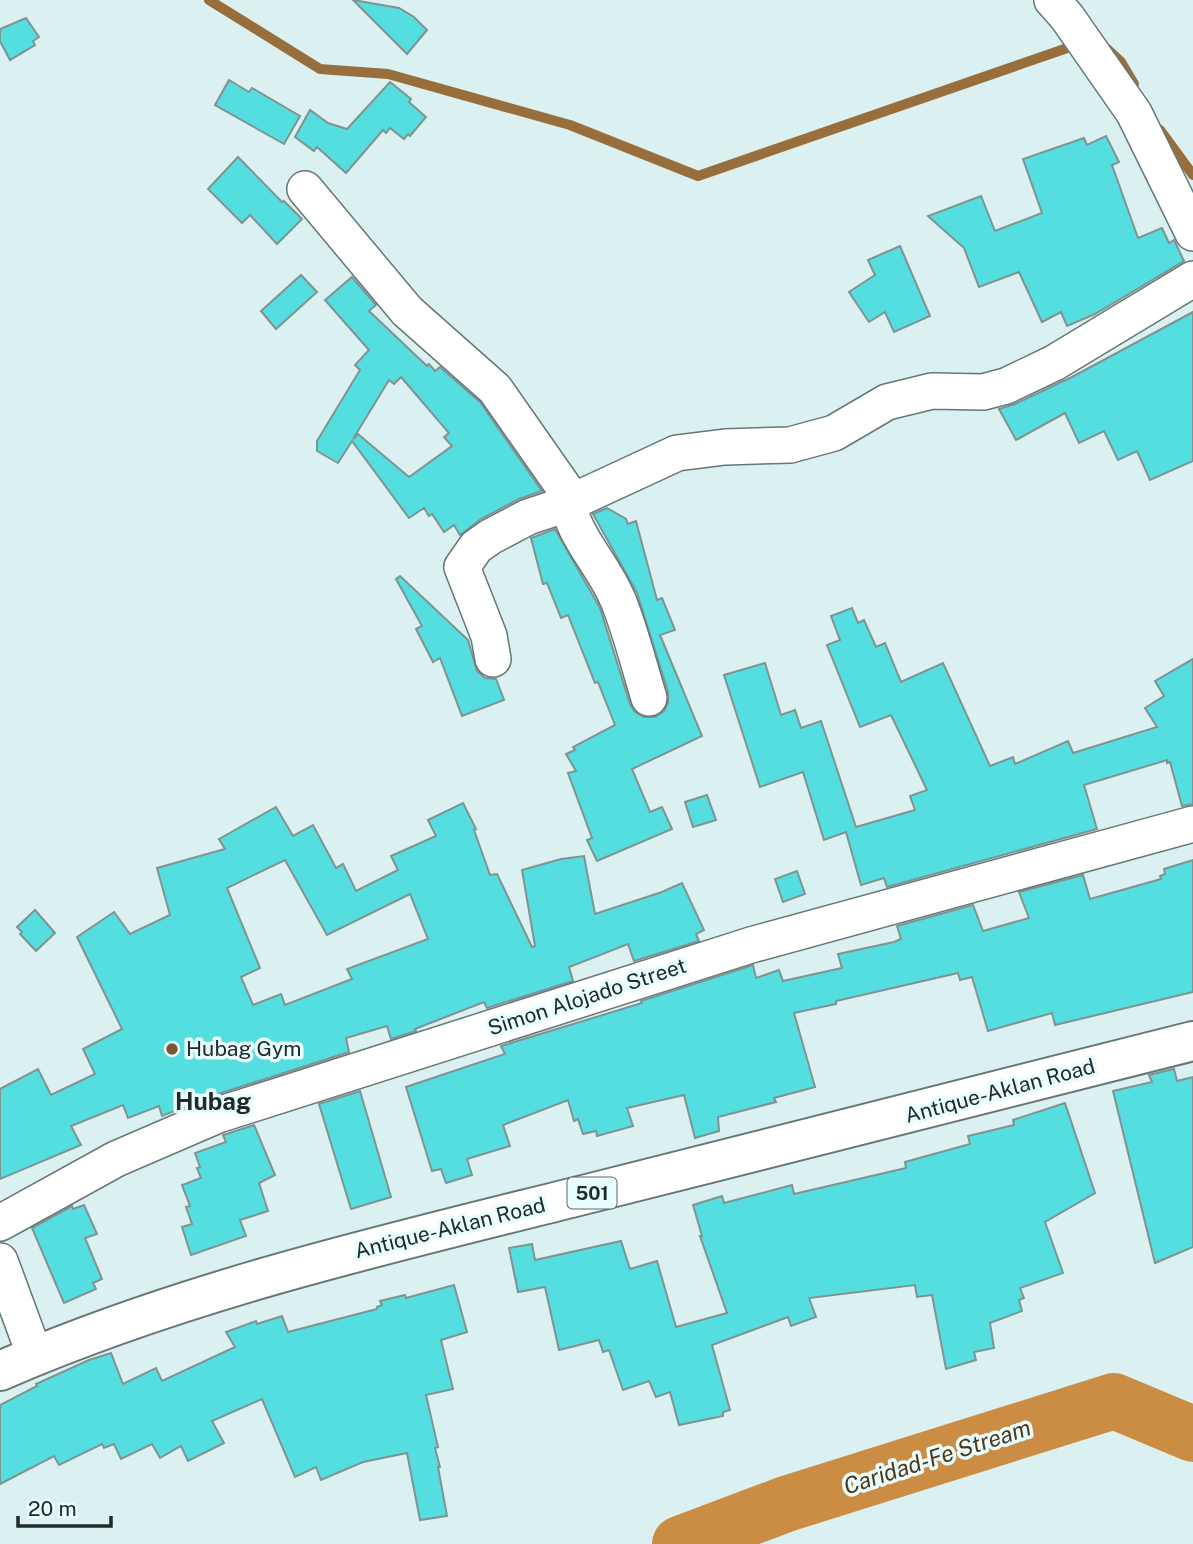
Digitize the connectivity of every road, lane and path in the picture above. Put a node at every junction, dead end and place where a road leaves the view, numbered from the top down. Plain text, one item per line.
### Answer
1 (1052, 0) edge
2 (305, 189) dead end
3 (1193, 233) edge
4 (1193, 279) edge
5 (567, 504) junction
6 (493, 659) dead end
7 (649, 698) dead end
8 (1193, 824) edge
9 (1193, 1041) edge
10 (0, 1223) edge
11 (0, 1261) edge
12 (35, 1356) junction
13 (0, 1371) edge

1 - 3 street
2 - 5 street
4 - 5 street
5 - 6 street
5 - 7 street
8 - 10 street, Simon Alojado Street
9 - 12 main road, Antique-Aklan Road / 501
11 - 12 street
12 - 13 main road, Antique-Aklan Road / 501

